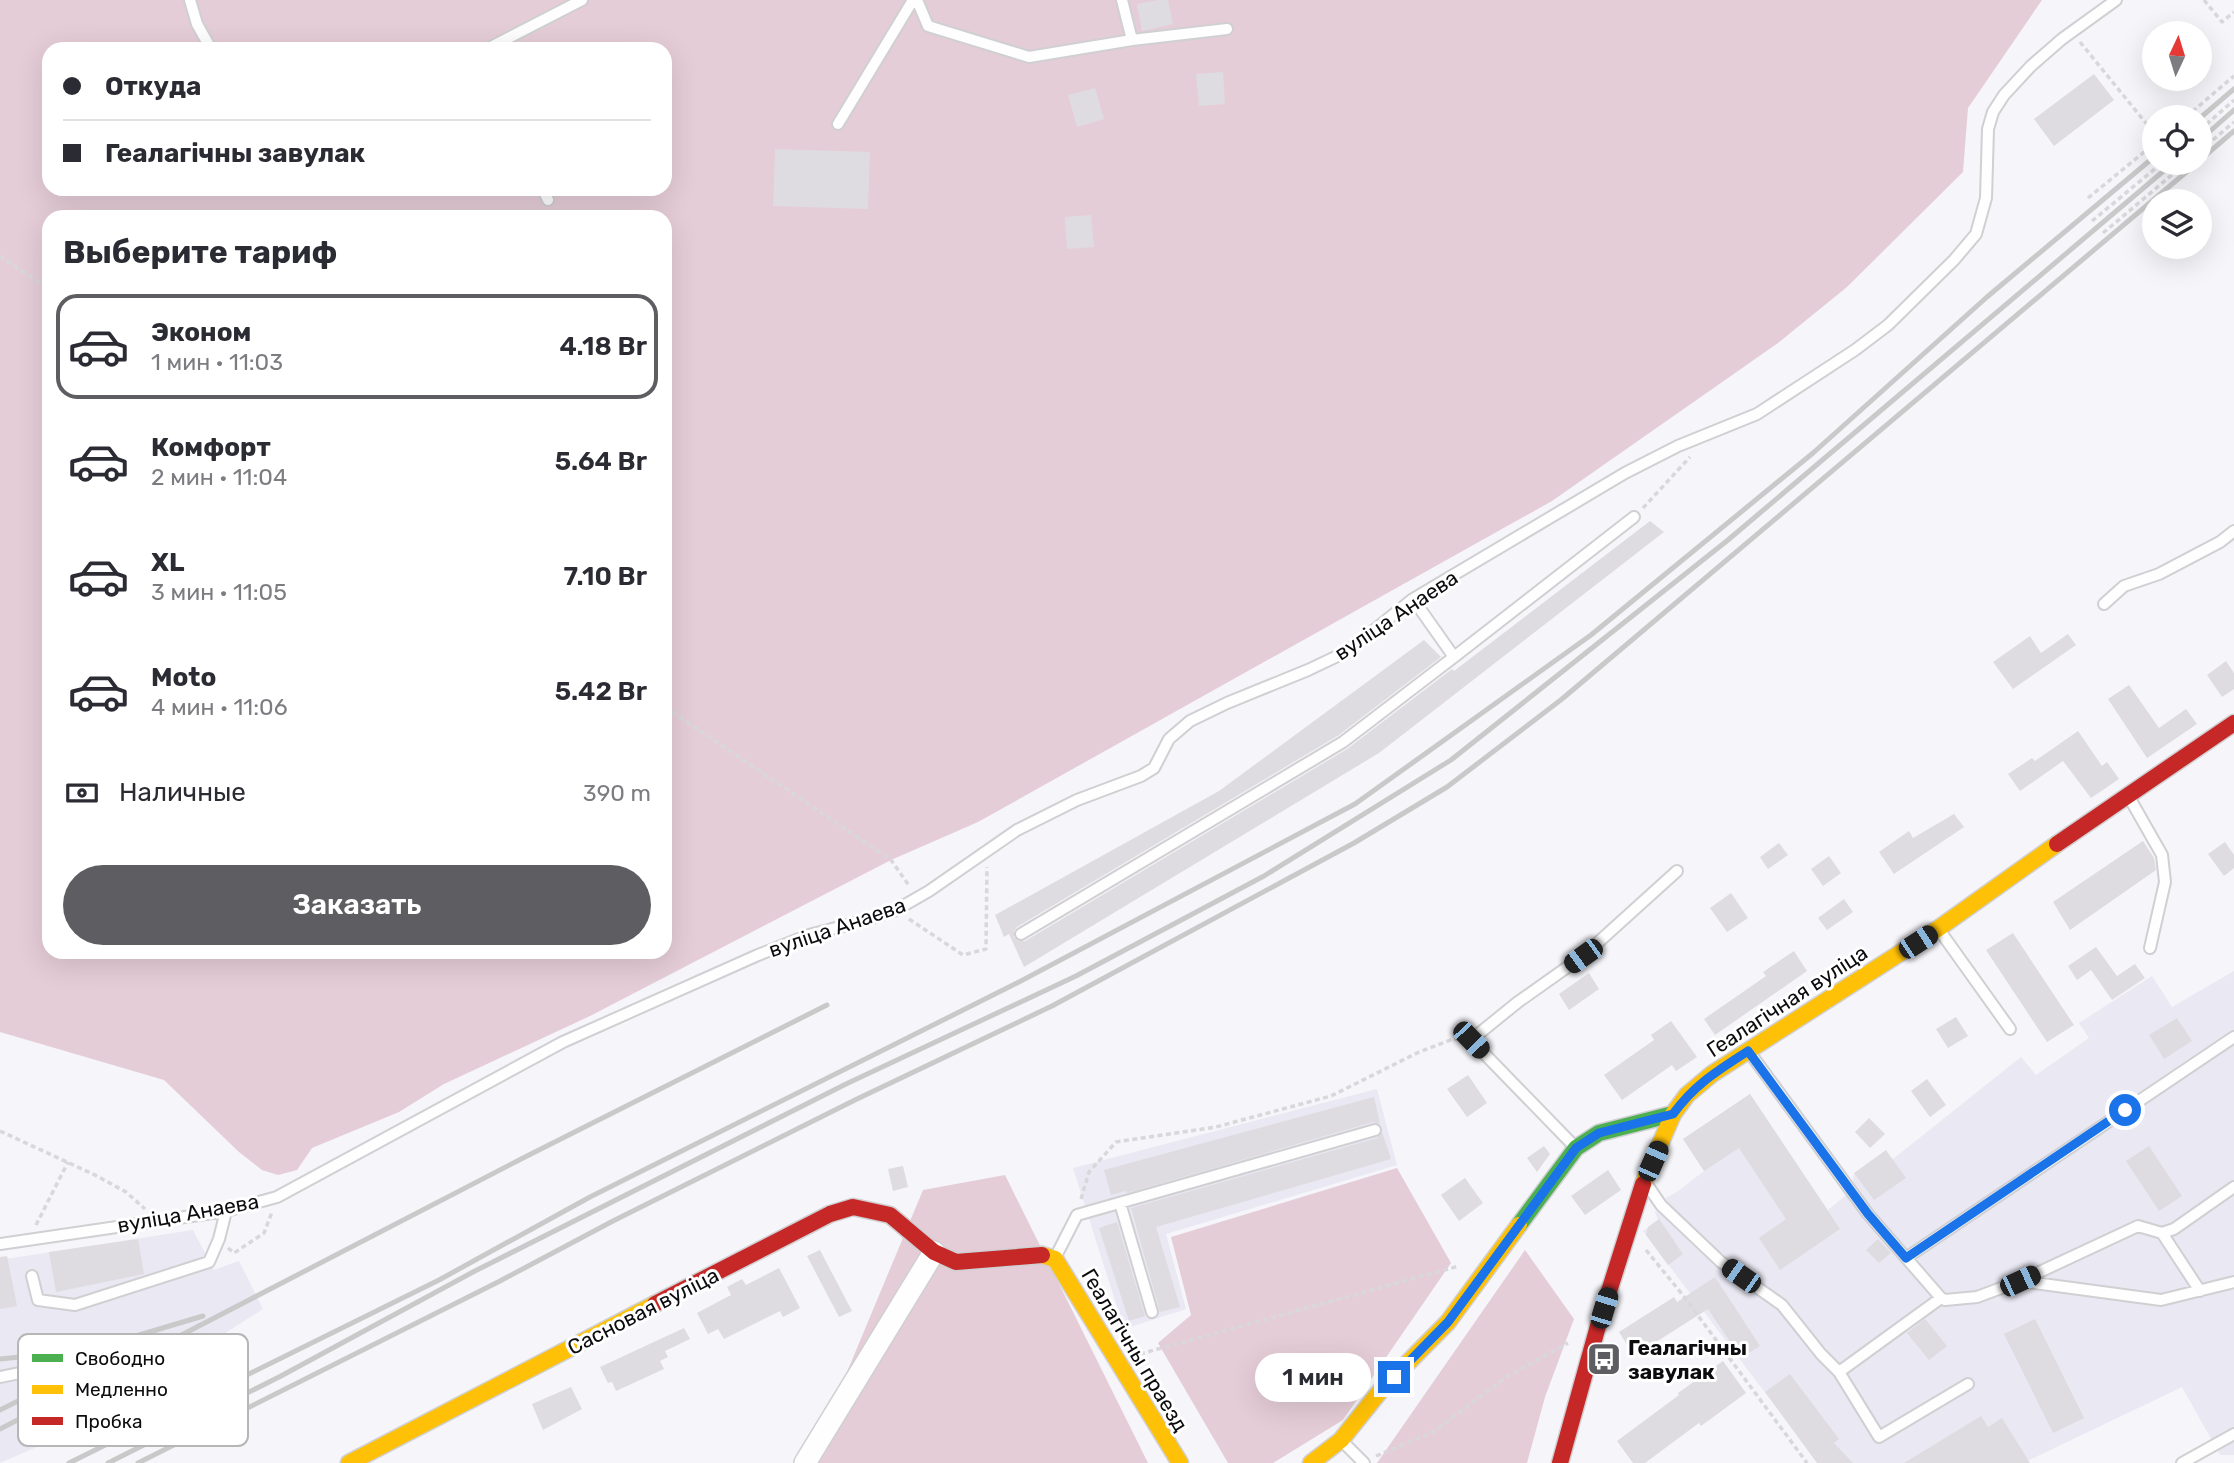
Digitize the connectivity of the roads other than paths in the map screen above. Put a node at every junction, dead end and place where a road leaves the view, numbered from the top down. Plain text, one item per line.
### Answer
1 (190, 0) edge
2 (582, 0) edge
3 (915, 0) edge
4 (1122, 0) edge
5 (2116, 0) edge
6 (1227, 29) dead end
7 (1132, 40) junction
8 (207, 42) edge
9 (501, 42) edge
10 (838, 124) dead end
11 (546, 196) edge
12 (548, 200) dead end
13 (1634, 517) road end
14 (2234, 531) edge
15 (1413, 599) junction
16 (2104, 604) dead end
17 (1454, 657) junction
18 (2234, 723) edge
19 (2128, 794) junction
20 (1677, 871) dead end
21 (1939, 928) junction
22 (1021, 934) dead end
23 (2150, 948) dead end
24 (2010, 1029) dead end
25 (2234, 1037) edge
26 (1748, 1051) junction
27 (1673, 1114) junction
28 (1376, 1130) dead end
29 (1576, 1148) junction
30 (1644, 1182) junction
31 (2234, 1187) edge
32 (1120, 1203) junction
33 (226, 1211) junction
34 (2162, 1233) junction
35 (0, 1244) edge
36 (934, 1252) junction
37 (1906, 1258) junction
38 (1055, 1259) junction
39 (32, 1276) dead end
40 (2020, 1281) junction
41 (2234, 1282) edge
42 (2200, 1291) junction
43 (1941, 1298) junction
44 (1152, 1312) dead end
45 (1839, 1372) junction
46 (18, 1373) edge
47 (0, 1377) edge
48 (1968, 1384) dead end
49 (2234, 1434) edge
50 (1341, 1440) junction
51 (1365, 1462) edge
52 (349, 1463) edge
53 (805, 1463) edge
54 (1180, 1463) edge
55 (1311, 1463) edge
56 (1560, 1463) edge
57 (2182, 1463) edge

1 - 8 lane
2 - 9 lane
3 - 7 lane
3 - 10 lane
4 - 7 lane
5 - 15 lane, вуліца Анаева
6 - 7 lane
11 - 12 lane
13 - 17 lane
14 - 16 lane
15 - 17 lane
15 - 33 lane, вуліца Анаева
17 - 22 lane
18 - 19 street, Геалагічная вуліца
19 - 21 street, Геалагічная вуліца
19 - 23 lane
20 - 29 lane
21 - 24 lane
21 - 26 street, Геалагічная вуліца
25 - 37 lane
26 - 27 street, Геалагічная вуліца
26 - 37 lane
27 - 29 street
27 - 30 street, Геалагічная вуліца
28 - 32 lane
29 - 50 street
30 - 45 lane
30 - 56 street, Геалагічная вуліца
31 - 34 lane
32 - 38 lane
32 - 44 lane
33 - 35 lane, вуліца Анаева
33 - 39 lane
34 - 40 lane
34 - 42 lane
36 - 38 street, Сасновая вуліца
36 - 52 street, Сасновая вуліца
36 - 53 street
37 - 43 lane
38 - 54 street, Геалагічны праезд
40 - 42 lane
40 - 43 lane
41 - 42 lane
43 - 45 lane
45 - 48 lane
46 - 47 lane
49 - 57 lane
50 - 51 lane
50 - 55 street

